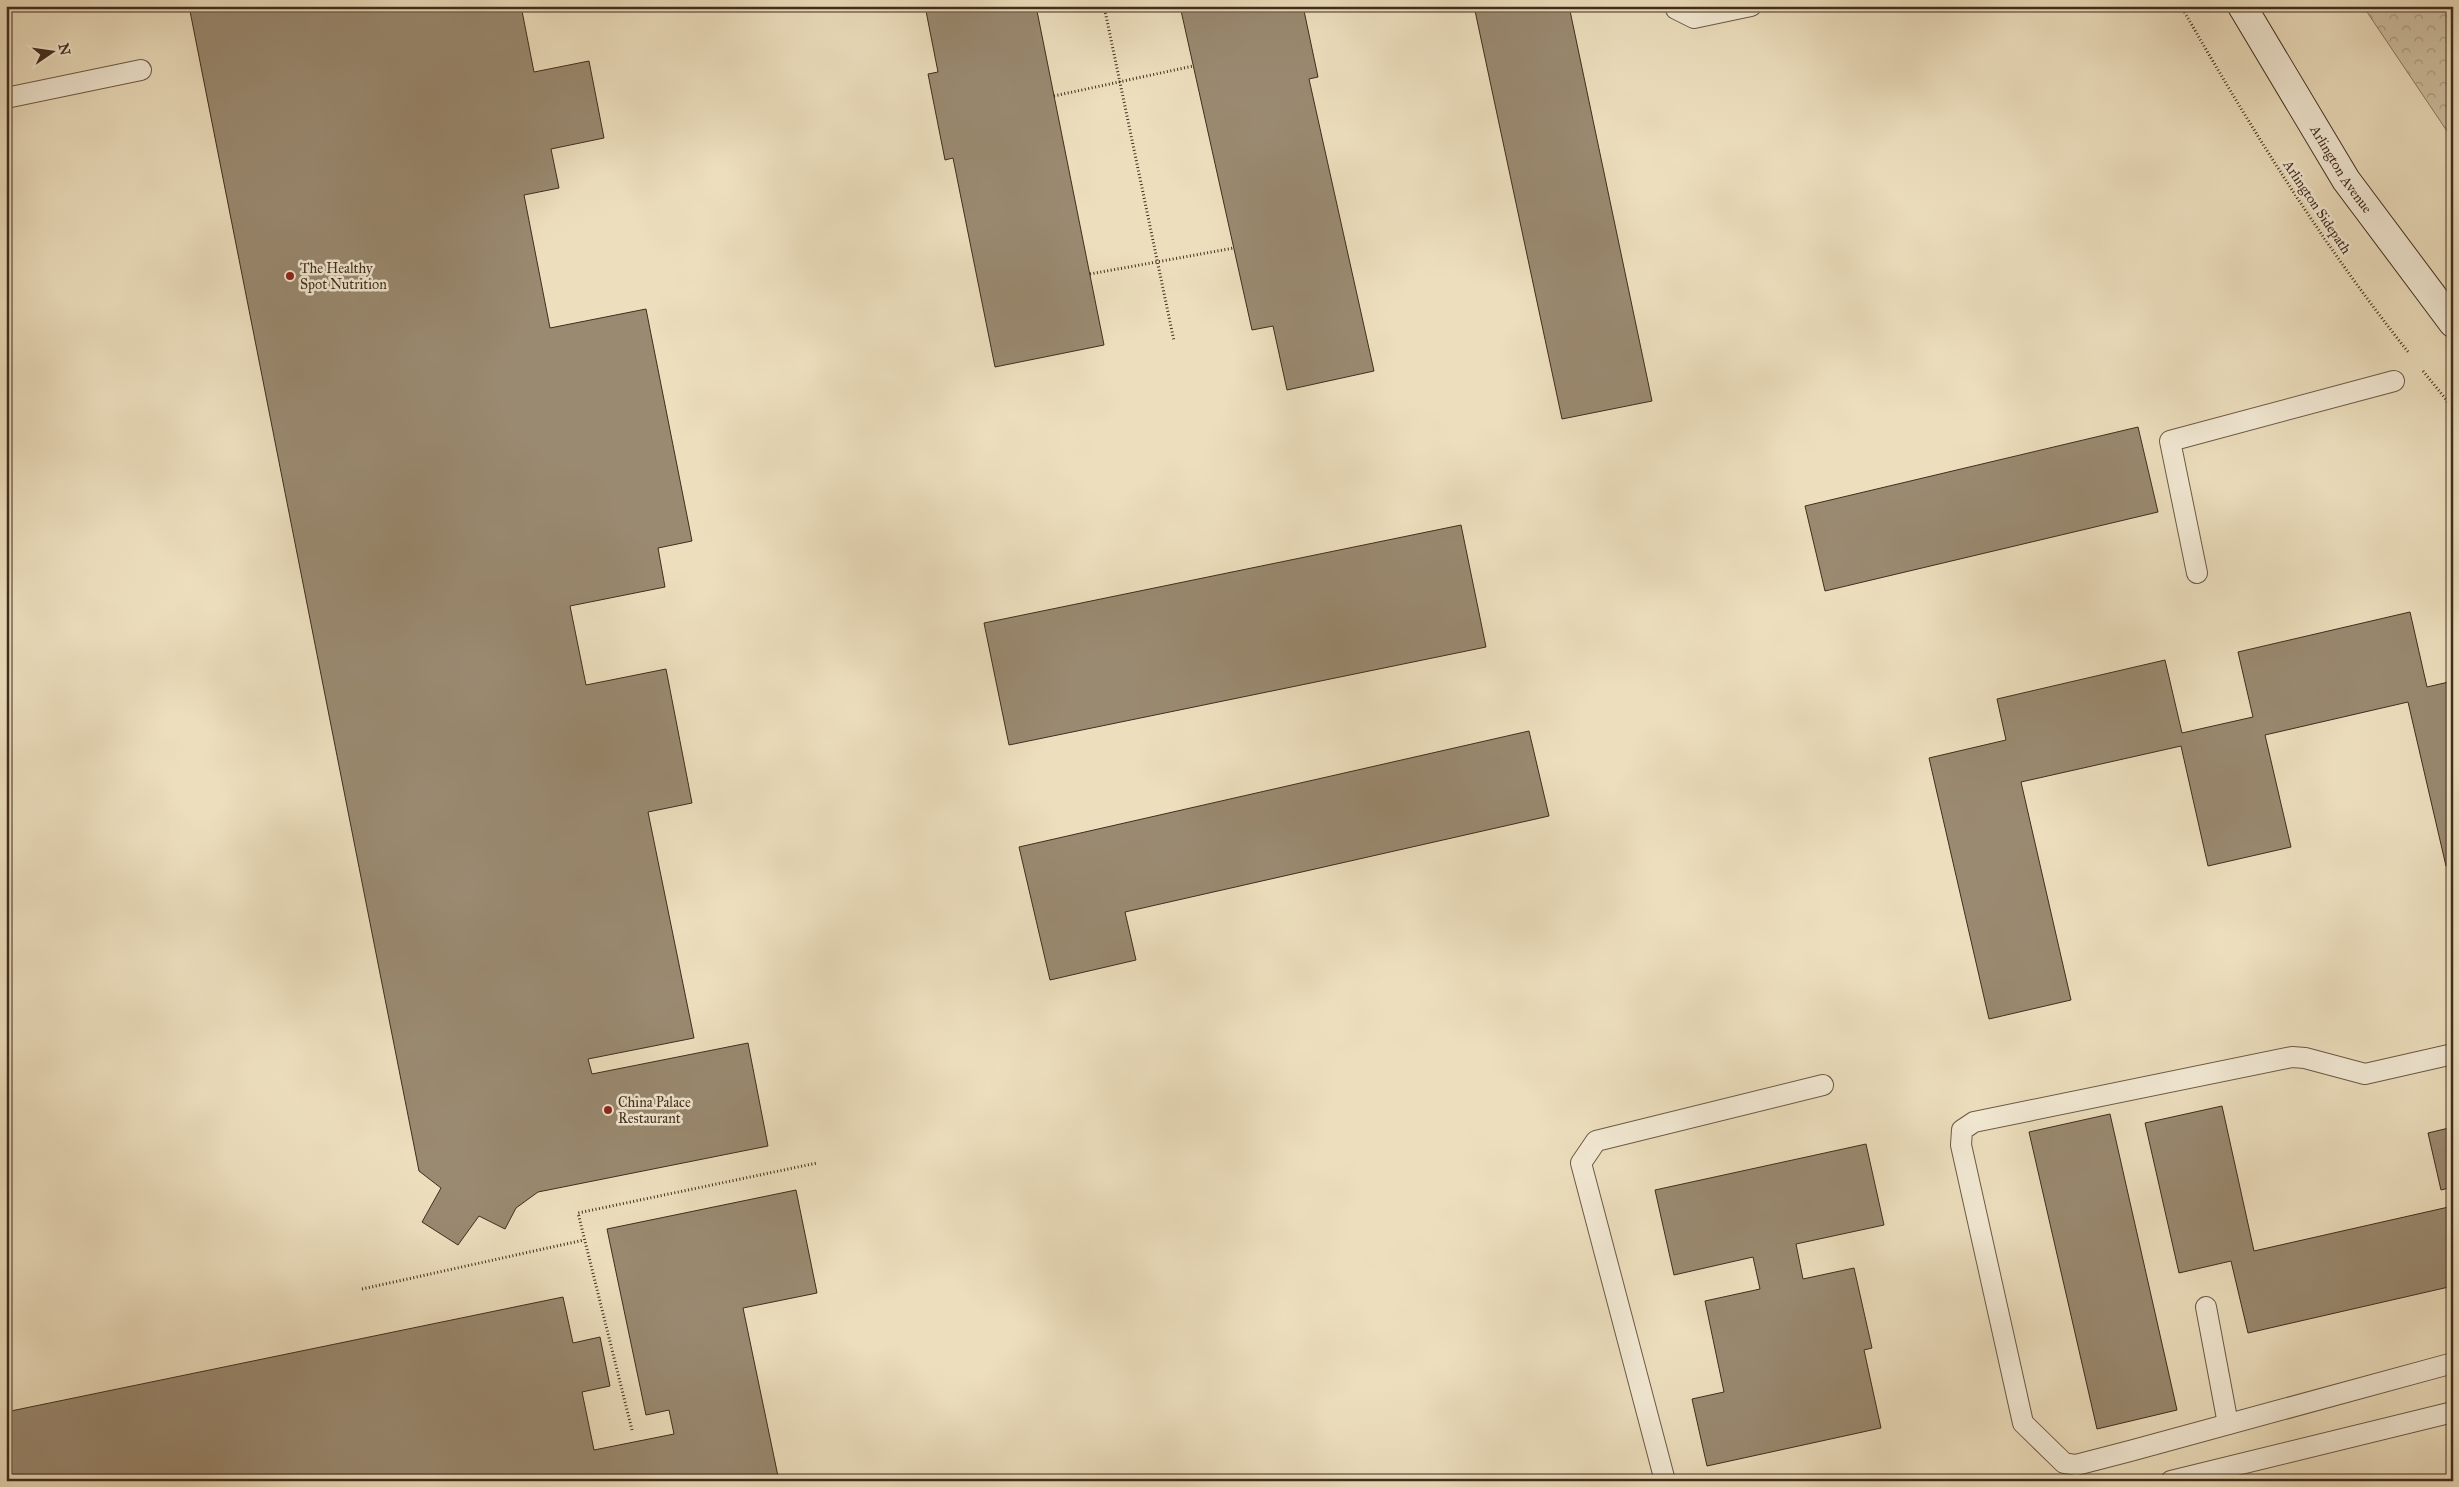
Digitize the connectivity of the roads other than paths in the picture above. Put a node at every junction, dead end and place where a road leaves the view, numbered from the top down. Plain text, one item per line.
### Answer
1 (1675, 6) edge
2 (1751, 6) edge
3 (2242, 6) edge
4 (141, 70) dead end
5 (6, 98) edge
6 (2453, 323) edge
7 (2394, 381) dead end
8 (2197, 573) dead end
9 (2453, 1054) edge
10 (1823, 1085) dead end
11 (2206, 1307) dead end
12 (2453, 1363) edge
13 (2453, 1412) edge
14 (2228, 1424) junction
15 (1665, 1481) edge
16 (2171, 1481) edge

1 - 2 lane
3 - 6 street, Arlington Avenue
4 - 5 lane
7 - 8 lane
9 - 14 lane
10 - 15 lane
11 - 14 lane
12 - 14 lane
13 - 16 lane

